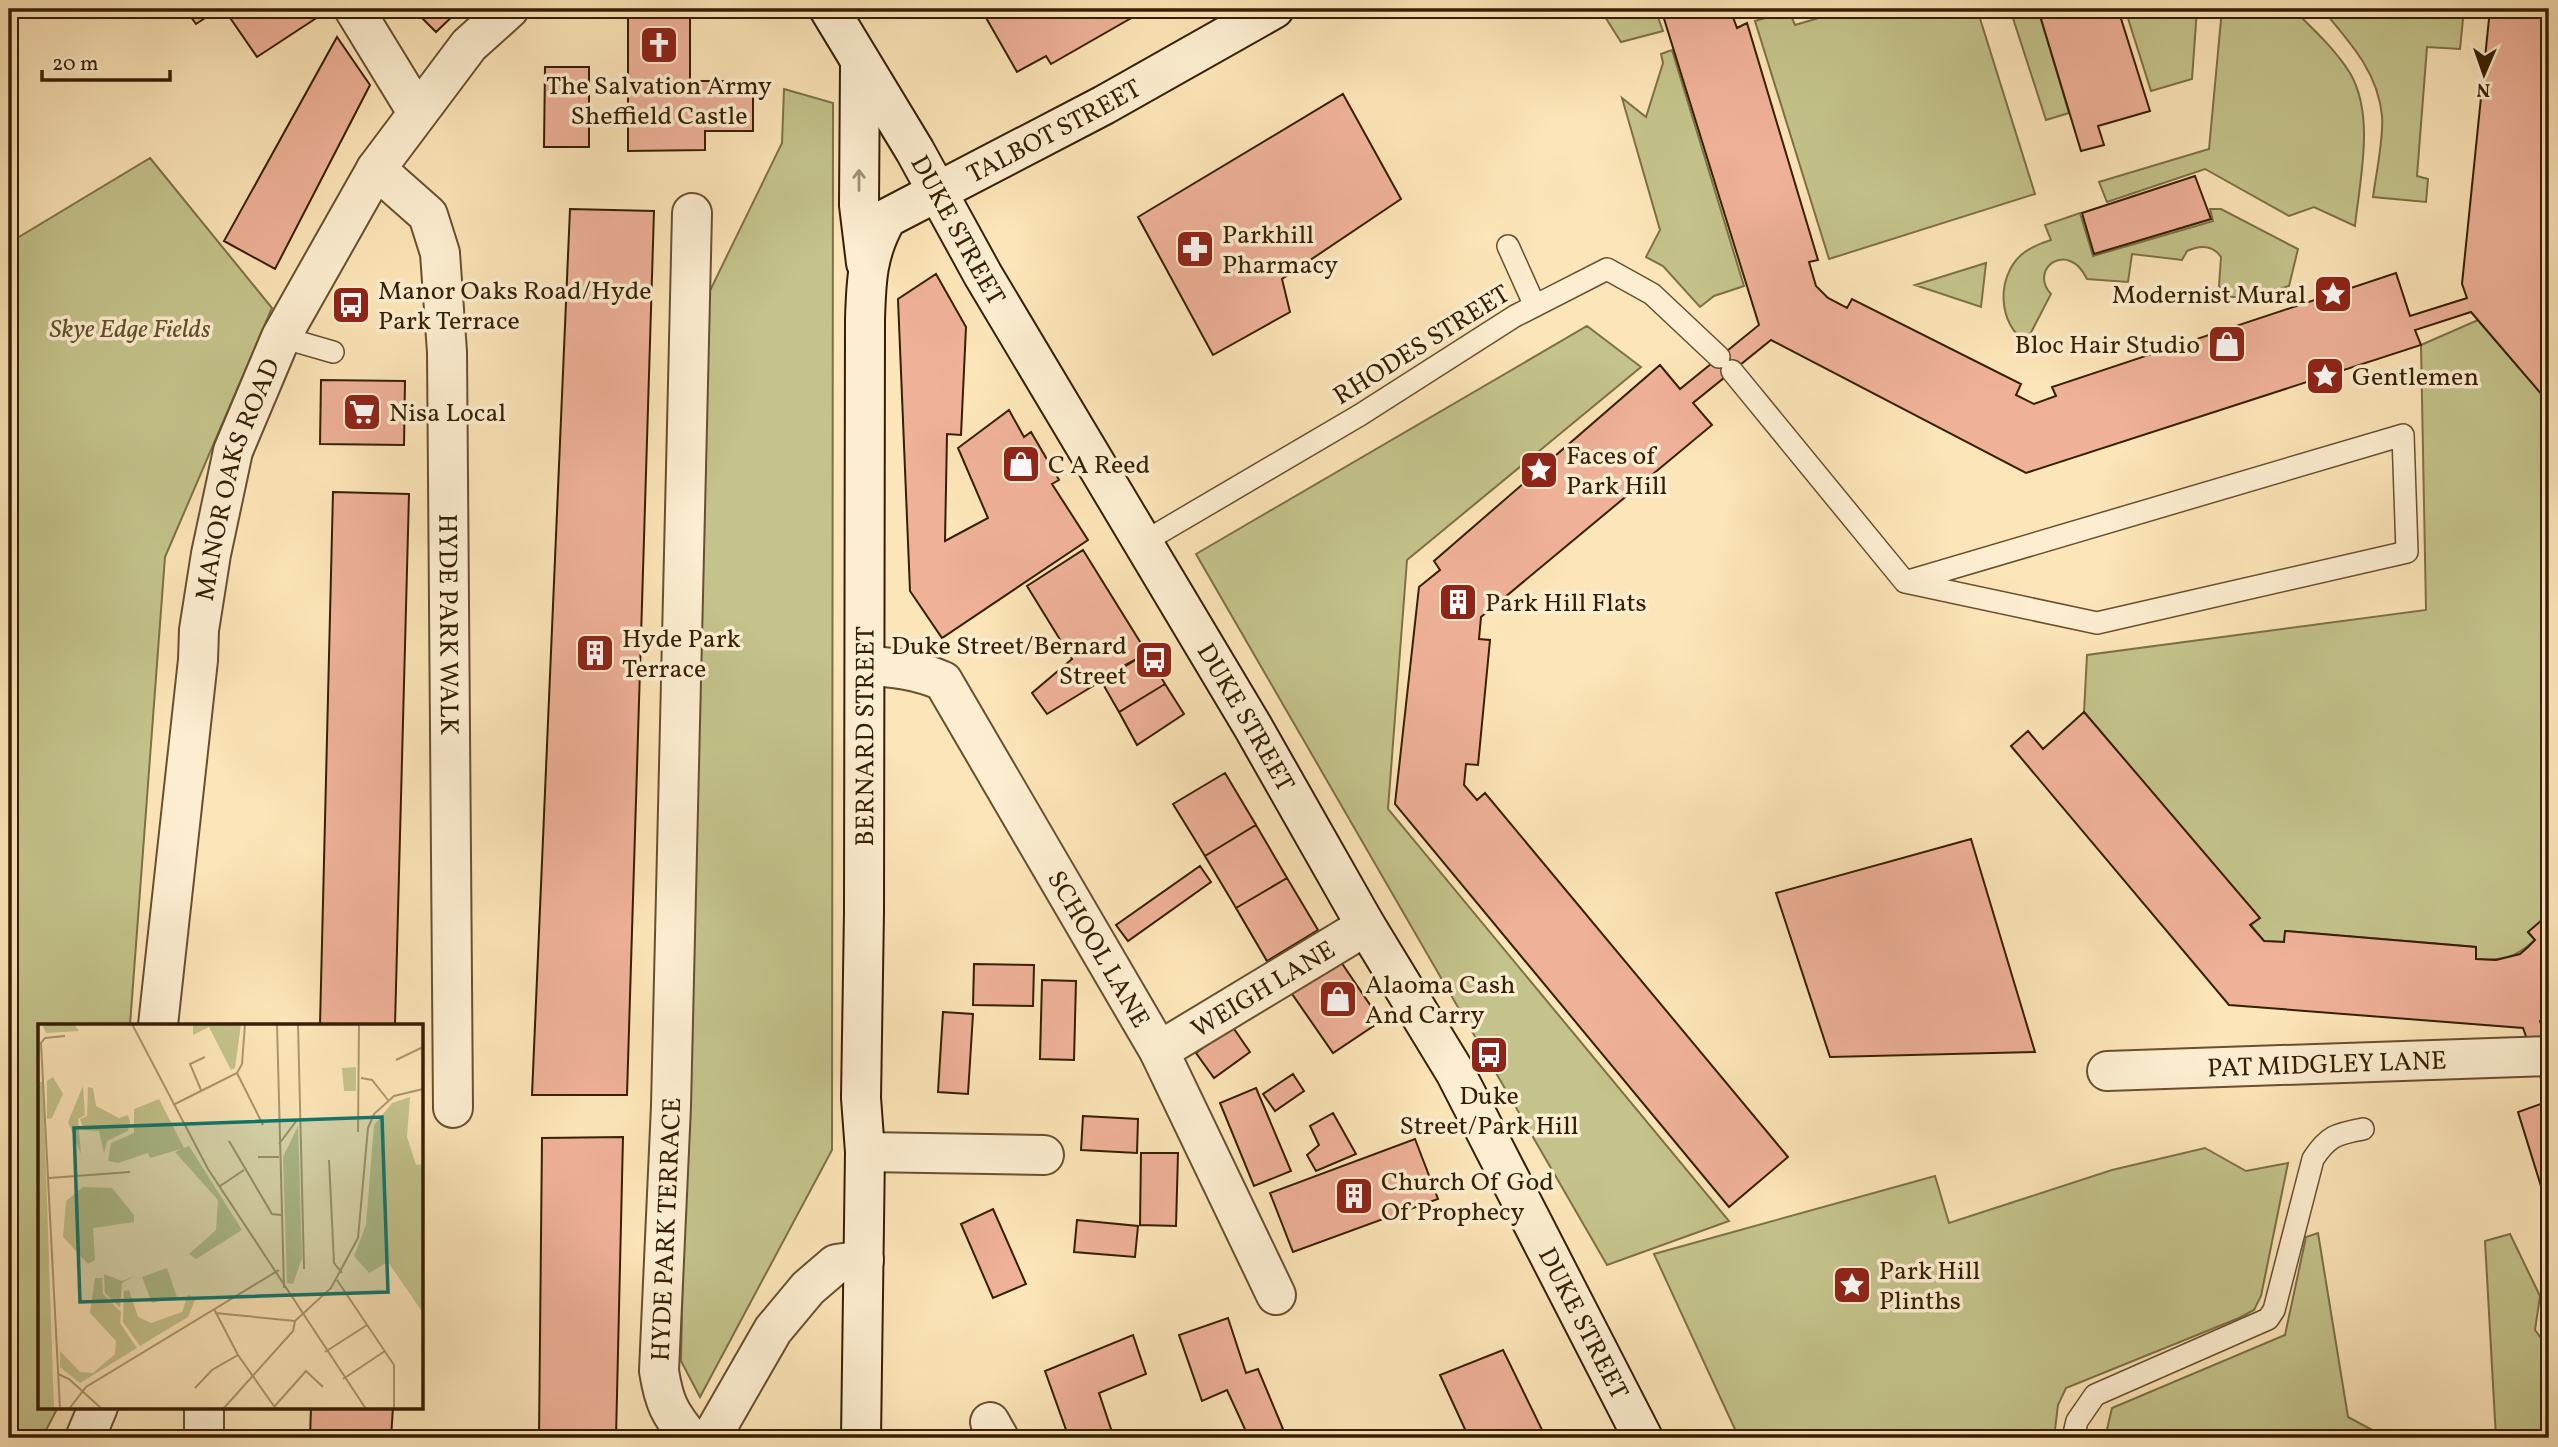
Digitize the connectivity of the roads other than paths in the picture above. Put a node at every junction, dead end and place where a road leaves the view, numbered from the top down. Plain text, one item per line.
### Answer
1 (354, 9) edge
2 (509, 9) edge
3 (829, 9) edge
4 (1274, 9) edge
5 (860, 63) junction
6 (417, 112) junction
7 (376, 169) junction
8 (938, 193) junction
9 (692, 213) dead end
10 (1508, 246) dead end
11 (867, 272) junction
12 (1535, 306) junction
13 (865, 320) joint
14 (281, 337) junction
15 (333, 352) dead end
16 (1142, 543) junction
17 (1905, 582) junction
18 (865, 666) junction
19 (1366, 926) junction
20 (158, 1024) edge
21 (1159, 1051) junction
22 (2549, 1056) edge
23 (2107, 1071) dead end
24 (453, 1108) dead end
25 (2362, 1129) dead end
26 (865, 1152) junction
27 (1044, 1155) dead end
28 (864, 1260) junction
29 (1276, 1295) dead end
30 (98, 1408) edge
31 (204, 1408) edge
32 (85, 1438) edge
33 (204, 1438) edge
34 (690, 1438) edge
35 (711, 1438) edge
36 (861, 1438) edge
37 (1643, 1438) edge
38 (2073, 1438) edge

1 - 6 street
2 - 6 street, MANOR OAKS ROAD
3 - 5 street, DUKE STREET
4 - 8 street, TALBOT STREET
5 - 8 street, DUKE STREET
11 -> 5 street
6 - 7 street, MANOR OAKS ROAD
7 - 14 street, MANOR OAKS ROAD
7 - 24 street, HYDE PARK WALK
8 - 11 street, TALBOT STREET
8 - 16 street, DUKE STREET
9 - 34 street, HYDE PARK TERRACE
10 - 12 lane
11 - 13 street, TALBOT STREET
12 - 16 lane, RHODES STREET
12 - 17 lane, RHODES STREET
13 - 18 street, BERNARD STREET
14 - 15 lane
14 - 20 street, MANOR OAKS ROAD
16 - 19 street, DUKE STREET
17 - 17 lane
18 - 21 street, SCHOOL LANE
18 - 26 street, BERNARD STREET
19 - 21 street, WEIGH LANE
19 - 37 street, DUKE STREET
21 - 29 street, SCHOOL LANE
22 - 23 street, PAT MIDGLEY LANE
25 - 38 lane
26 - 27 street
26 - 28 street, BERNARD STREET
28 - 35 street
28 - 36 street, BERNARD STREET
30 - 32 street
31 - 33 street

